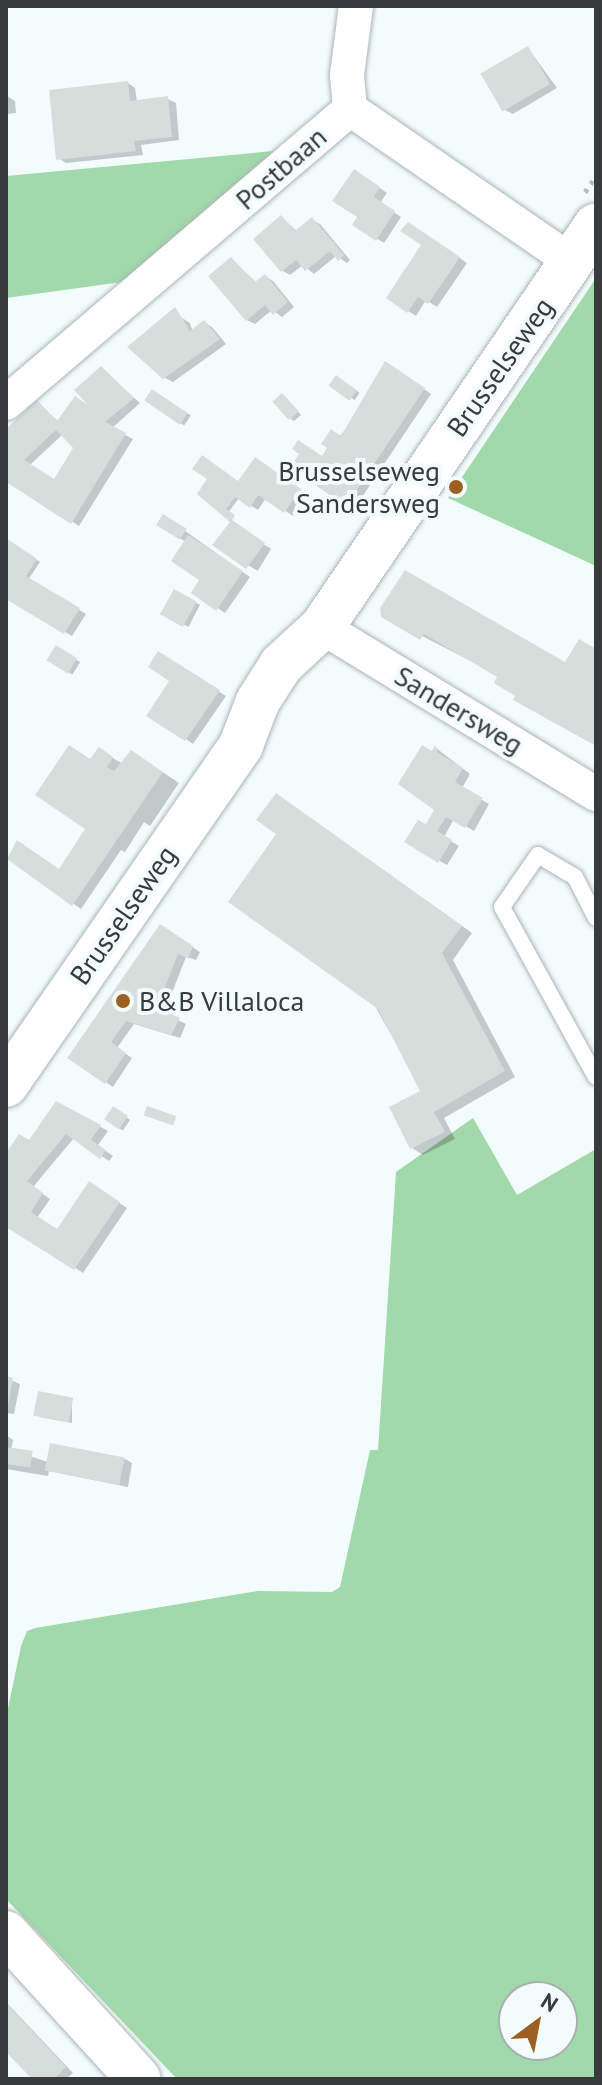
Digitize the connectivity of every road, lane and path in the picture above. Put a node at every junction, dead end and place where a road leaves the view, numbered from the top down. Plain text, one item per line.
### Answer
1 (356, 6) edge
2 (350, 109) junction
3 (596, 225) edge
4 (573, 262) junction
5 (6, 403) edge
6 (322, 627) junction
7 (596, 794) edge
8 (596, 918) edge
9 (596, 1077) edge
10 (6, 1085) edge
11 (6, 1933) edge
12 (139, 2079) edge

1 - 2 street
2 - 4 street, Postbaan
2 - 5 street, Postbaan
3 - 4 street, Brusselseweg
4 - 6 street, Brusselseweg
6 - 7 street, Sandersweg
6 - 10 street, Brusselseweg
8 - 9 lane
11 - 12 street

